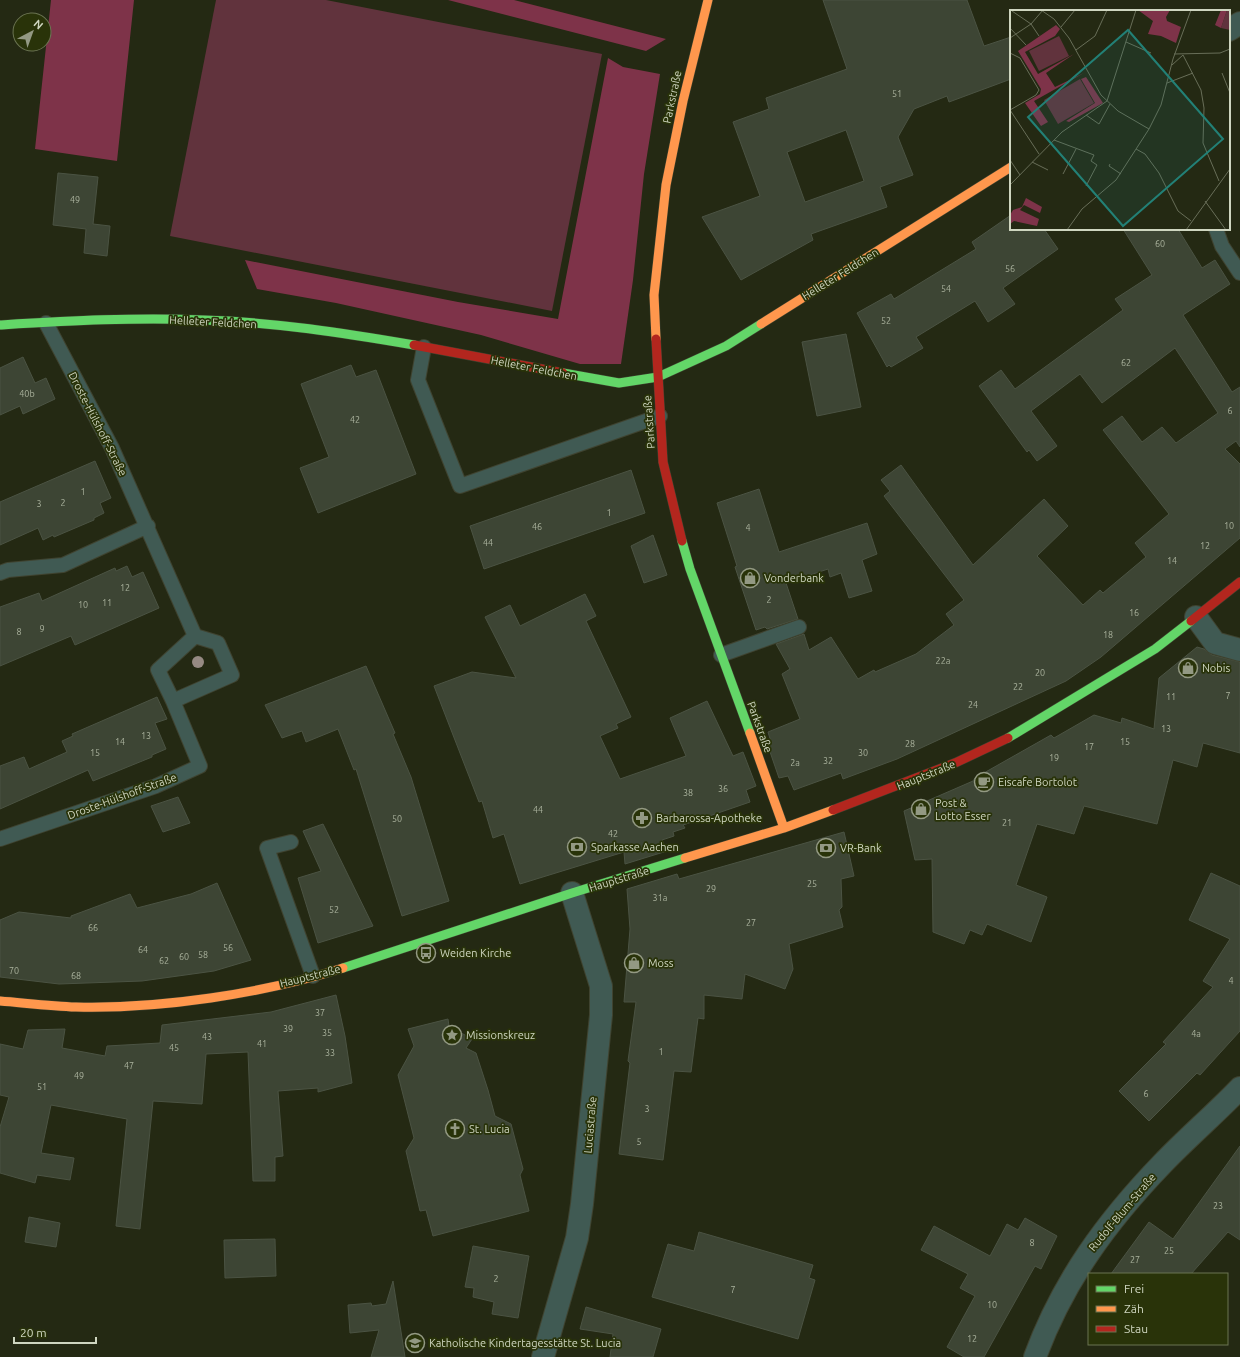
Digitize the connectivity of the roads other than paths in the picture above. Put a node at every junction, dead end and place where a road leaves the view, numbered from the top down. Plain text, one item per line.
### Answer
1 (708, 0) edge
2 (1240, 23) edge
3 (1230, 29) edge
4 (1010, 168) edge
5 (1216, 230) edge
6 (1240, 273) edge
7 (46, 322) junction
8 (0, 325) edge
9 (424, 347) junction
10 (658, 377) junction
11 (660, 416) junction
12 (148, 526) junction
13 (0, 573) edge
14 (1240, 582) edge
15 (1196, 617) junction
16 (799, 627) dead end
17 (195, 636) junction
18 (1240, 650) edge
19 (721, 655) junction
20 (173, 701) junction
21 (784, 828) junction
22 (0, 839) edge
23 (291, 842) dead end
24 (572, 893) junction
25 (313, 976) junction
26 (0, 1001) edge
27 (1240, 1088) edge
28 (543, 1357) edge
29 (1035, 1357) edge

1 - 10 street, Parkstraße
2 - 3 street
4 - 10 street, Helleter Feldchen
5 - 6 lane
7 - 8 street, Helleter Feldchen
7 - 9 street, Helleter Feldchen
7 - 12 lane, Droste-Hülshoff-Straße
9 - 10 street, Helleter Feldchen
9 - 11 lane
10 - 11 street, Parkstraße
11 - 19 street, Parkstraße
12 - 13 lane
12 - 17 lane, Droste-Hülshoff-Straße
14 - 15 street, Hauptstraße
15 - 18 street
15 - 21 street, Hauptstraße
16 - 19 lane
17 - 20 lane, Droste-Hülshoff-Straße
17 - 20 lane
19 - 21 street, Parkstraße
20 - 22 lane, Droste-Hülshoff-Straße
21 - 24 street, Hauptstraße
23 - 25 lane
24 - 25 street, Hauptstraße
24 - 28 street, Luciastraße
25 - 26 street, Hauptstraße
27 - 29 street, Rudolf-Blum-Straße

